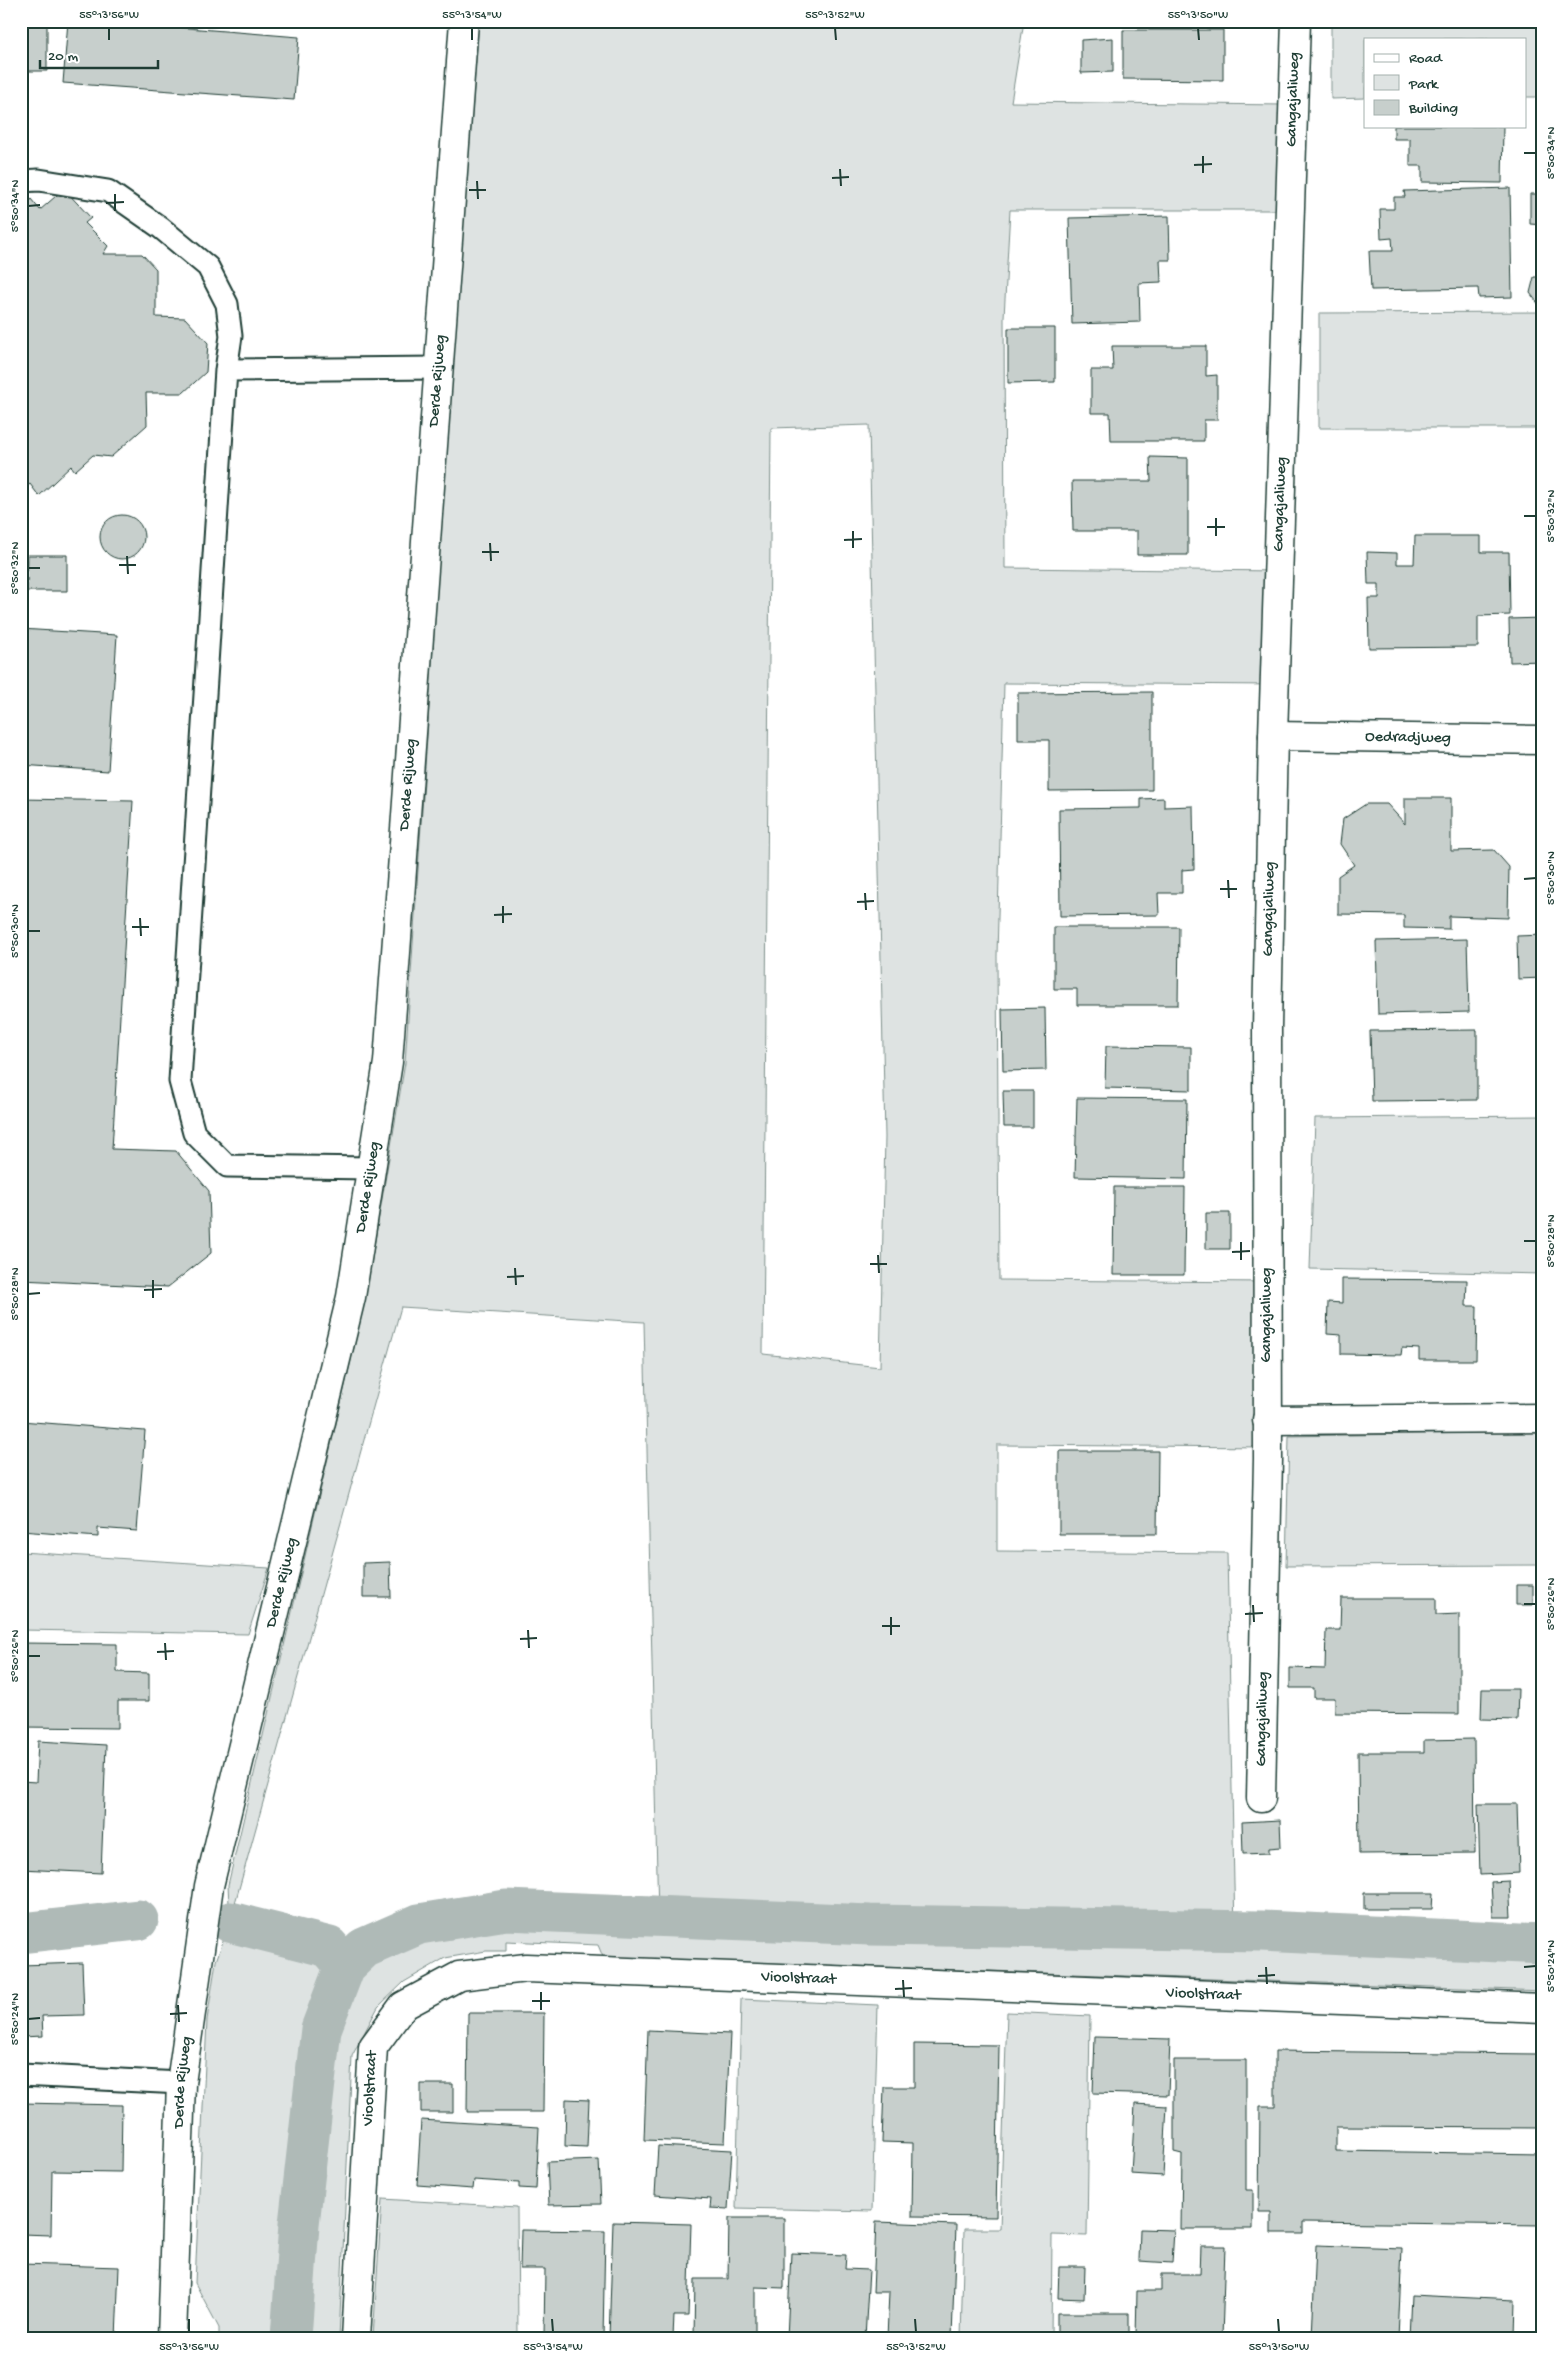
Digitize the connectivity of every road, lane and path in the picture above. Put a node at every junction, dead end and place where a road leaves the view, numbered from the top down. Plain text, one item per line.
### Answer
1 (464, 21) edge
2 (1296, 21) edge
3 (21, 181) edge
4 (439, 368) junction
5 (226, 370) junction
6 (1273, 736) junction
7 (1543, 740) edge
8 (371, 1168) junction
9 (1543, 1418) edge
10 (1267, 1420) junction
11 (1261, 1798) dead end
12 (1543, 2008) edge
13 (21, 2075) edge
14 (181, 2083) junction
15 (172, 2338) edge
16 (356, 2338) edge

1 - 4 street, Derde Rijweg
2 - 6 street, Gangajaliweg
3 - 5 lane
4 - 5 lane
4 - 8 street, Derde Rijweg
5 - 8 lane
6 - 7 street, Oedradjweg
6 - 10 street, Gangajaliweg
8 - 14 street, Derde Rijweg
9 - 10 street
10 - 11 street, Gangajaliweg
12 - 16 street, Vioolstraat
13 - 14 lane
14 - 15 street, Derde Rijweg

